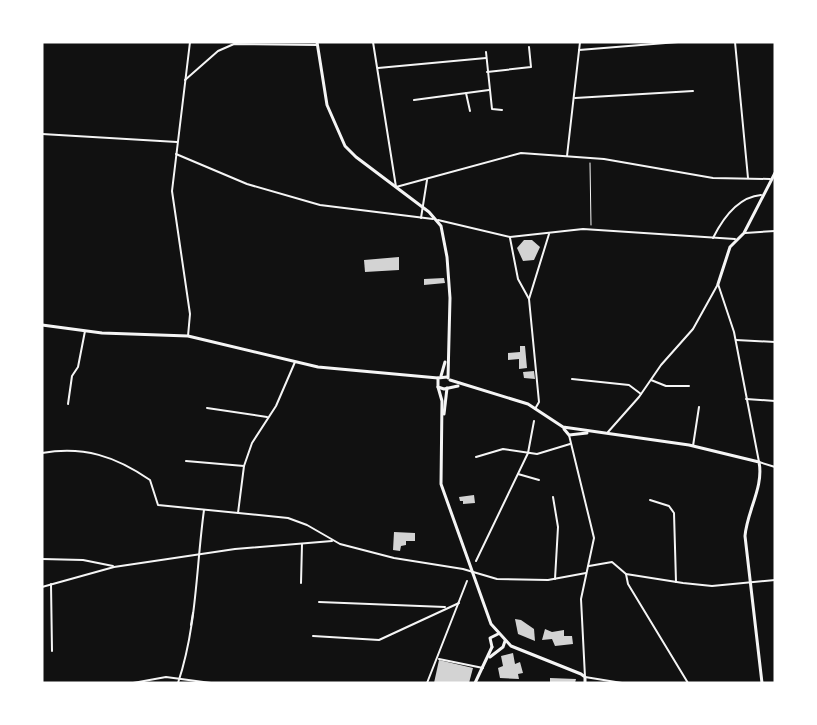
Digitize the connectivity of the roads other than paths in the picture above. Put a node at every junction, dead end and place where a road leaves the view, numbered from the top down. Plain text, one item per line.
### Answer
1 (190, 42) edge
2 (373, 42) edge
3 (580, 42) edge
4 (678, 42) edge
5 (735, 42) edge
6 (317, 44) edge
7 (529, 47) dead end
8 (579, 50) junction
9 (486, 52) dead end
10 (486, 58) junction
11 (377, 68) junction
12 (487, 72) junction
13 (185, 80) junction
14 (489, 90) junction
15 (693, 91) dead end
16 (466, 93) junction
17 (575, 98) junction
18 (414, 100) dead end
19 (502, 110) dead end
20 (470, 111) dead end
21 (42, 134) edge
22 (177, 142) junction
23 (176, 154) junction
24 (567, 156) junction
25 (775, 173) edge
26 (748, 178) junction
27 (770, 179) junction
28 (427, 180) junction
29 (396, 187) junction
30 (761, 195) junction
31 (423, 207) junction
32 (421, 218) junction
33 (435, 220) junction
34 (775, 231) edge
35 (744, 233) junction
36 (549, 234) junction
37 (510, 237) junction
38 (713, 238) junction
39 (735, 239) junction
40 (718, 284) junction
41 (721, 294) junction
42 (712, 295) junction
43 (529, 299) junction
44 (42, 325) edge
45 (85, 330) junction
46 (188, 336) junction
47 (735, 340) junction
48 (775, 342) edge
49 (447, 352) junction
50 (295, 362) junction
51 (422, 376) junction
52 (439, 377) junction
53 (449, 379) junction
54 (572, 379) dead end
55 (651, 380) junction
56 (437, 386) junction
57 (689, 386) dead end
58 (448, 387) junction
59 (463, 387) junction
60 (641, 394) junction
61 (746, 399) junction
62 (775, 401) edge
63 (68, 404) dead end
64 (699, 407) dead end
65 (207, 408) dead end
66 (535, 409) junction
67 (267, 417) junction
68 (534, 421) dead end
69 (443, 422) junction
70 (563, 427) junction
71 (590, 432) junction
72 (608, 432) junction
73 (569, 435) junction
74 (570, 444) junction
75 (693, 446) junction
76 (42, 453) edge
77 (528, 453) junction
78 (476, 457) dead end
79 (186, 461) dead end
80 (759, 462) junction
81 (244, 466) junction
82 (775, 467) edge
83 (518, 474) junction
84 (539, 480) dead end
85 (553, 497) dead end
86 (650, 500) dead end
87 (204, 510) junction
88 (238, 513) junction
89 (332, 541) junction
90 (302, 544) junction
91 (198, 554) junction
92 (42, 558) edge
93 (476, 561) dead end
94 (589, 566) junction
95 (114, 567) junction
96 (471, 571) junction
97 (586, 573) junction
98 (626, 574) junction
99 (555, 579) junction
100 (775, 580) edge
101 (467, 581) dead end
102 (676, 582) junction
103 (301, 583) dead end
104 (752, 583) junction
105 (51, 584) junction
106 (42, 587) edge
107 (319, 602) dead end
108 (459, 603) junction
109 (448, 607) junction
110 (488, 618) junction
111 (498, 633) junction
112 (313, 636) dead end
113 (492, 636) junction
114 (505, 640) junction
115 (492, 647) junction
116 (502, 647) junction
117 (498, 649) junction
118 (517, 649) junction
119 (52, 651) dead end
120 (438, 658) junction
121 (488, 658) junction
122 (483, 668) junction
123 (585, 677) junction
124 (180, 678) junction
125 (133, 683) edge
126 (178, 683) edge
127 (211, 683) edge
128 (427, 683) edge
129 (475, 683) edge
130 (585, 683) edge
131 (622, 683) edge
132 (688, 683) edge
133 (762, 683) edge

1 - 13 street
2 - 11 street
3 - 8 street
4 - 8 street
5 - 26 street
6 - 13 street
6 - 29 street
7 - 12 street
8 - 17 street
9 - 10 street
10 - 11 street
10 - 12 street
11 - 29 street
12 - 14 street
13 - 22 street
14 - 16 street
14 - 19 street
15 - 17 street
16 - 18 street
16 - 20 street
17 - 24 street
21 - 22 street
22 - 23 street
23 - 32 street
23 - 46 street
24 - 26 street
24 - 28 street
25 - 27 street
26 - 27 street
27 - 30 street
28 - 29 street
28 - 31 street
29 - 31 street
30 - 35 street
30 - 38 street
31 - 32 street
31 - 33 street
32 - 33 street
33 - 37 street
33 - 49 street
34 - 35 street
35 - 39 street
36 - 37 street
36 - 38 street
36 - 43 street
37 - 43 street
38 - 39 street
39 - 40 street
40 - 41 street
40 - 42 street
41 - 42 street
41 - 47 street
42 - 55 street
43 - 66 street
44 - 45 street
45 - 46 street
45 - 63 street
46 - 50 street
47 - 48 street
47 - 61 street
49 - 52 street
49 - 53 street
50 - 51 street
50 - 67 street
51 - 52 street
51 - 56 street
52 - 53 street
52 - 56 street
53 - 58 street
53 - 59 street
54 - 60 street
55 - 57 street
55 - 60 street
56 - 58 street
56 - 69 street
58 - 59 street
58 - 69 street
59 - 66 street
60 - 72 street
61 - 62 street
61 - 80 street
64 - 75 street
65 - 67 street
66 - 70 street
67 - 81 street
68 - 77 street
69 - 96 street
70 - 71 street
70 - 73 street
71 - 72 street
71 - 73 street
72 - 75 street
73 - 74 street
74 - 77 street
74 - 94 street
75 - 80 street
76 - 87 street
77 - 78 street
77 - 83 street
79 - 81 street
80 - 82 street
80 - 104 street
81 - 88 street
83 - 84 street
83 - 93 street
85 - 99 street
86 - 102 street
87 - 88 street
87 - 91 street
88 - 89 street
89 - 90 street
89 - 96 street
90 - 91 street
90 - 103 street
91 - 95 street
91 - 124 street
92 - 95 street
94 - 97 street
94 - 98 street
95 - 105 street
96 - 99 street
96 - 110 street
97 - 99 street
97 - 123 street
98 - 102 street
98 - 132 street
100 - 104 street
101 - 108 street
102 - 104 street
104 - 133 street
105 - 106 street
105 - 119 street
107 - 109 street
108 - 109 street
108 - 120 street
109 - 112 street
110 - 111 street
110 - 113 street
111 - 113 street
111 - 114 street
113 - 115 street
114 - 116 street
114 - 118 street
115 - 117 street
115 - 121 street
116 - 117 street
116 - 118 street
117 - 121 street
118 - 123 street
120 - 122 street
120 - 128 street
121 - 122 street
122 - 129 street
123 - 130 street
123 - 131 street
124 - 125 street
124 - 126 street
124 - 127 street

